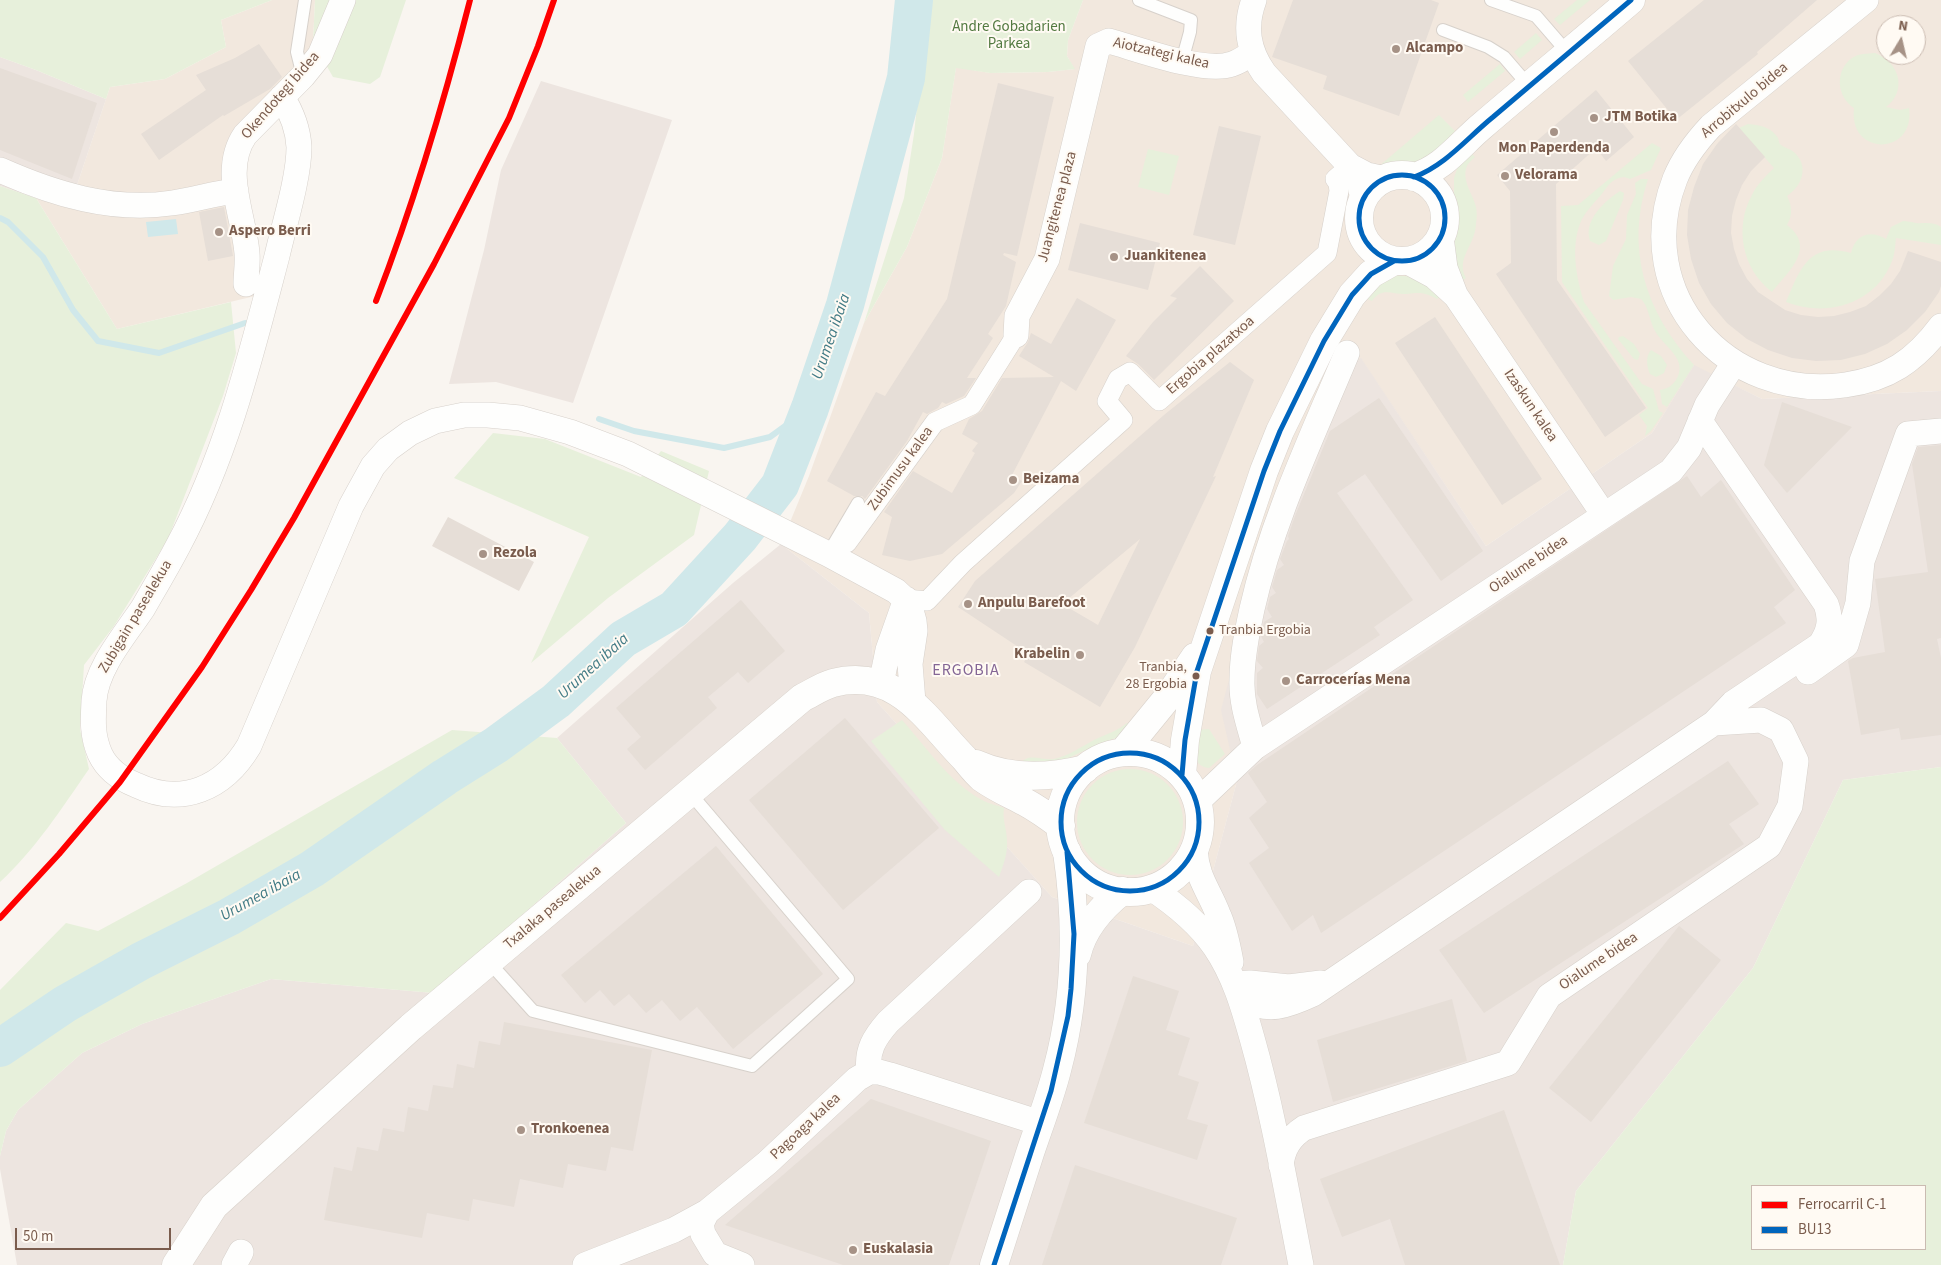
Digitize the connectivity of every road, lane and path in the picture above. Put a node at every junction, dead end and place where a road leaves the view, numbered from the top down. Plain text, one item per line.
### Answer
1 (306, 0) edge
2 (343, 0) edge
3 (1140, 0) edge
4 (1254, 0) edge
5 (1491, 0) edge
6 (1632, 0) edge
7 (1866, 0) edge
8 (1443, 30) dead end
9 (1252, 53) junction
10 (1568, 53) junction
11 (1182, 61) junction
12 (303, 76) junction
13 (1091, 76) joint
14 (1529, 86) junction
15 (282, 97) junction
16 (1446, 160) junction
17 (1350, 166) junction
18 (0, 170) edge
19 (1414, 177) junction
20 (1385, 179) junction
21 (236, 191) junction
22 (1439, 196) junction
23 (1363, 199) junction
24 (1362, 236) junction
25 (1441, 237) junction
26 (1401, 261) junction
27 (246, 284) dead end
28 (1352, 295) junction
29 (1456, 296) junction
30 (1941, 326) edge
31 (1016, 334) joint
32 (1347, 353) dead end
33 (1734, 363) junction
34 (1700, 421) junction
35 (1941, 431) edge
36 (858, 503) dead end
37 (1604, 515) junction
38 (831, 549) junction
39 (906, 599) junction
40 (1207, 637) junction
41 (881, 684) junction
42 (913, 702) junction
43 (1733, 704) junction
44 (1714, 723) junction
45 (1255, 747) junction
46 (1123, 752) junction
47 (964, 759) junction
48 (1085, 769) junction
49 (1182, 775) junction
50 (690, 793) junction
51 (1197, 802) junction
52 (1060, 826) junction
53 (1195, 849) junction
54 (1067, 852) junction
55 (1150, 888) junction
56 (1122, 891) junction
57 (1029, 892) dead end
58 (489, 962) junction
59 (1074, 965) junction
60 (1238, 992) junction
61 (869, 1072) junction
62 (1040, 1123) junction
63 (1281, 1165) junction
64 (707, 1212) junction
65 (176, 1265) edge
66 (585, 1265) edge
67 (742, 1265) edge
68 (994, 1265) edge
69 (1301, 1265) edge

1 - 12 lane
2 - 12 street, Okendotegi bidea
3 - 11 lane
4 - 9 street
5 - 10 lane
6 - 10 main road
7 - 33 street, Arrobitxulo bidea
8 - 14 lane
9 - 11 street, Aiotzategi kalea
9 - 17 street
10 - 14 main road
11 - 13 street, Aiotzategi kalea
12 - 15 street, Okendotegi bidea
13 - 31 street, Juangitenea plaza
14 - 16 main road
15 - 21 street, Okendotegi bidea
15 - 38 street, Zubigain pasealekua
16 - 19 main road
16 - 22 main road
17 - 20 street
17 - 23 street
17 - 39 street, Ergobia plazatxoa
18 - 21 street
19 - 20 main road
19 - 22 main road
20 - 23 main road
21 - 27 street, Okendotegi bidea
22 - 25 main road
23 - 24 main road
24 - 26 main road
24 - 28 main road
25 - 26 main road
25 - 29 street, Izaskun kalea
26 - 28 main road
26 - 29 street, Izaskun kalea
28 - 40 main road
29 - 37 street, Izaskun kalea
30 - 33 street, Arrobitxulo bidea
31 - 38 street, Zubimusu kalea
32 - 45 street
33 - 34 street, Oialume bidea
34 - 37 street, Oialume bidea
34 - 43 street
35 - 43 street
36 - 38 lane
37 - 45 street, Oialume bidea
38 - 39 street, Zubigain pasealekua
39 - 41 street
39 - 42 street
40 - 46 main road
40 - 49 main road
41 - 42 main road, Txalaka pasealekua
41 - 50 main road, Txalaka pasealekua
42 - 47 main road, Txalaka pasealekua
43 - 44 street
44 - 60 street
44 - 63 street, Oialume bidea
45 - 51 street, Oialume bidea
46 - 48 main road
46 - 49 main road
47 - 48 main road, Txalaka pasealekua
47 - 52 main road, Txalaka pasealekua
48 - 52 main road
49 - 51 main road
50 - 58 main road, Txalaka pasealekua
50 - 58 lane
51 - 53 main road
52 - 54 main road
53 - 55 main road
53 - 60 street, Oialume bidea
54 - 56 main road
54 - 59 main road
55 - 56 main road
55 - 60 street, Oialume bidea
56 - 59 main road
57 - 61 street
58 - 65 main road, Txalaka pasealekua
59 - 62 main road
60 - 63 street, Oialume bidea
61 - 62 street
61 - 64 street, Pagoaga kalea
62 - 68 main road
63 - 69 street, Oialume bidea
64 - 66 street, Pagoaga kalea
64 - 67 street

